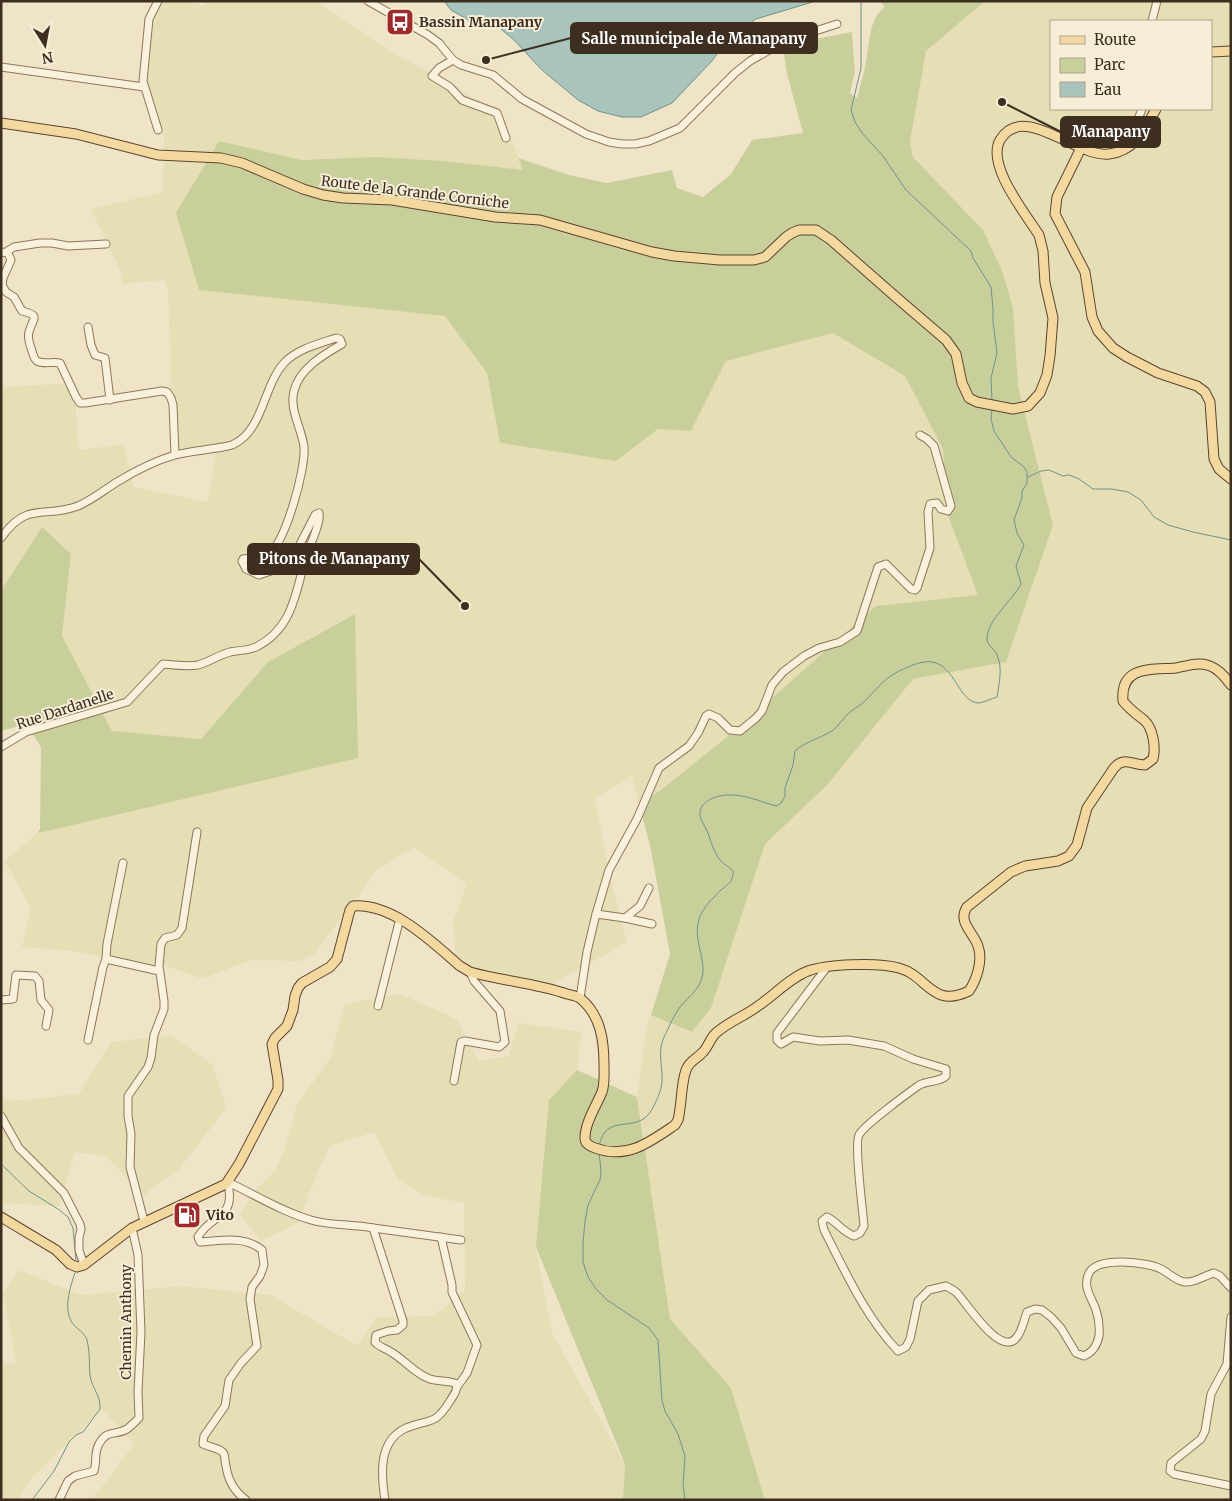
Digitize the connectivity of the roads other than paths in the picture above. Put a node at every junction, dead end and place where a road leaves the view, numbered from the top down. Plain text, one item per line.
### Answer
1 (158, 1) edge
2 (368, 1) edge
3 (1156, 1) edge
4 (1152, 20) edge
5 (837, 24) dead end
6 (1231, 51) edge
7 (1212, 52) edge
8 (453, 60) junction
9 (1, 67) edge
10 (144, 87) junction
11 (1142, 110) edge
12 (1155, 110) edge
13 (1, 123) edge
14 (158, 130) dead end
15 (506, 138) dead end
16 (1081, 148) junction
17 (106, 244) dead end
18 (4, 252) edge
19 (88, 327) dead end
20 (110, 400) junction
21 (920, 435) dead end
22 (175, 455) junction
23 (1231, 479) edge
24 (1, 538) edge
25 (1231, 685) edge
26 (1, 747) edge
27 (197, 832) dead end
28 (122, 863) dead end
29 (649, 888) dead end
30 (596, 914) junction
31 (400, 918) junction
32 (625, 918) junction
33 (652, 924) dead end
34 (106, 959) junction
35 (828, 967) junction
36 (159, 971) junction
37 (470, 972) junction
38 (580, 998) junction
39 (1, 1000) edge
40 (378, 1006) dead end
41 (46, 1026) dead end
42 (88, 1040) dead end
43 (454, 1081) dead end
44 (1, 1116) edge
45 (227, 1183) junction
46 (1, 1217) edge
47 (144, 1221) junction
48 (132, 1228) junction
49 (373, 1228) junction
50 (441, 1237) junction
51 (461, 1240) dead end
52 (84, 1265) junction
53 (1231, 1288) edge
54 (1231, 1316) edge
55 (457, 1387) junction
56 (1231, 1486) edge
57 (59, 1500) edge
58 (246, 1500) edge
59 (385, 1500) edge

1 - 10 street
2 - 8 street
3 - 4 street
5 - 8 street
6 - 7 main road
8 - 15 street
9 - 10 street
10 - 14 street
11 - 16 street
12 - 16 main road
13 - 16 main road, Route de la Grande Corniche
16 - 23 main road
17 - 18 street
18 - 20 street
19 - 20 street
20 - 22 street
21 - 30 street
22 - 24 street
22 - 26 street, Rue Dardanelle
25 - 35 main road
27 - 36 street
28 - 34 street
29 - 32 street
30 - 32 street
30 - 38 street
31 - 37 main road
31 - 40 street
31 - 45 main road
32 - 33 street
34 - 36 street
34 - 42 street
35 - 38 main road
35 - 53 street
36 - 47 street
37 - 38 main road
37 - 43 street
39 - 41 street
44 - 52 street
45 - 47 main road
45 - 49 street
45 - 58 street
46 - 52 main road
47 - 48 main road
48 - 52 main road
48 - 57 street, Chemin Anthony
49 - 50 street
49 - 55 street
50 - 51 street
50 - 55 street
54 - 56 street
55 - 59 street

